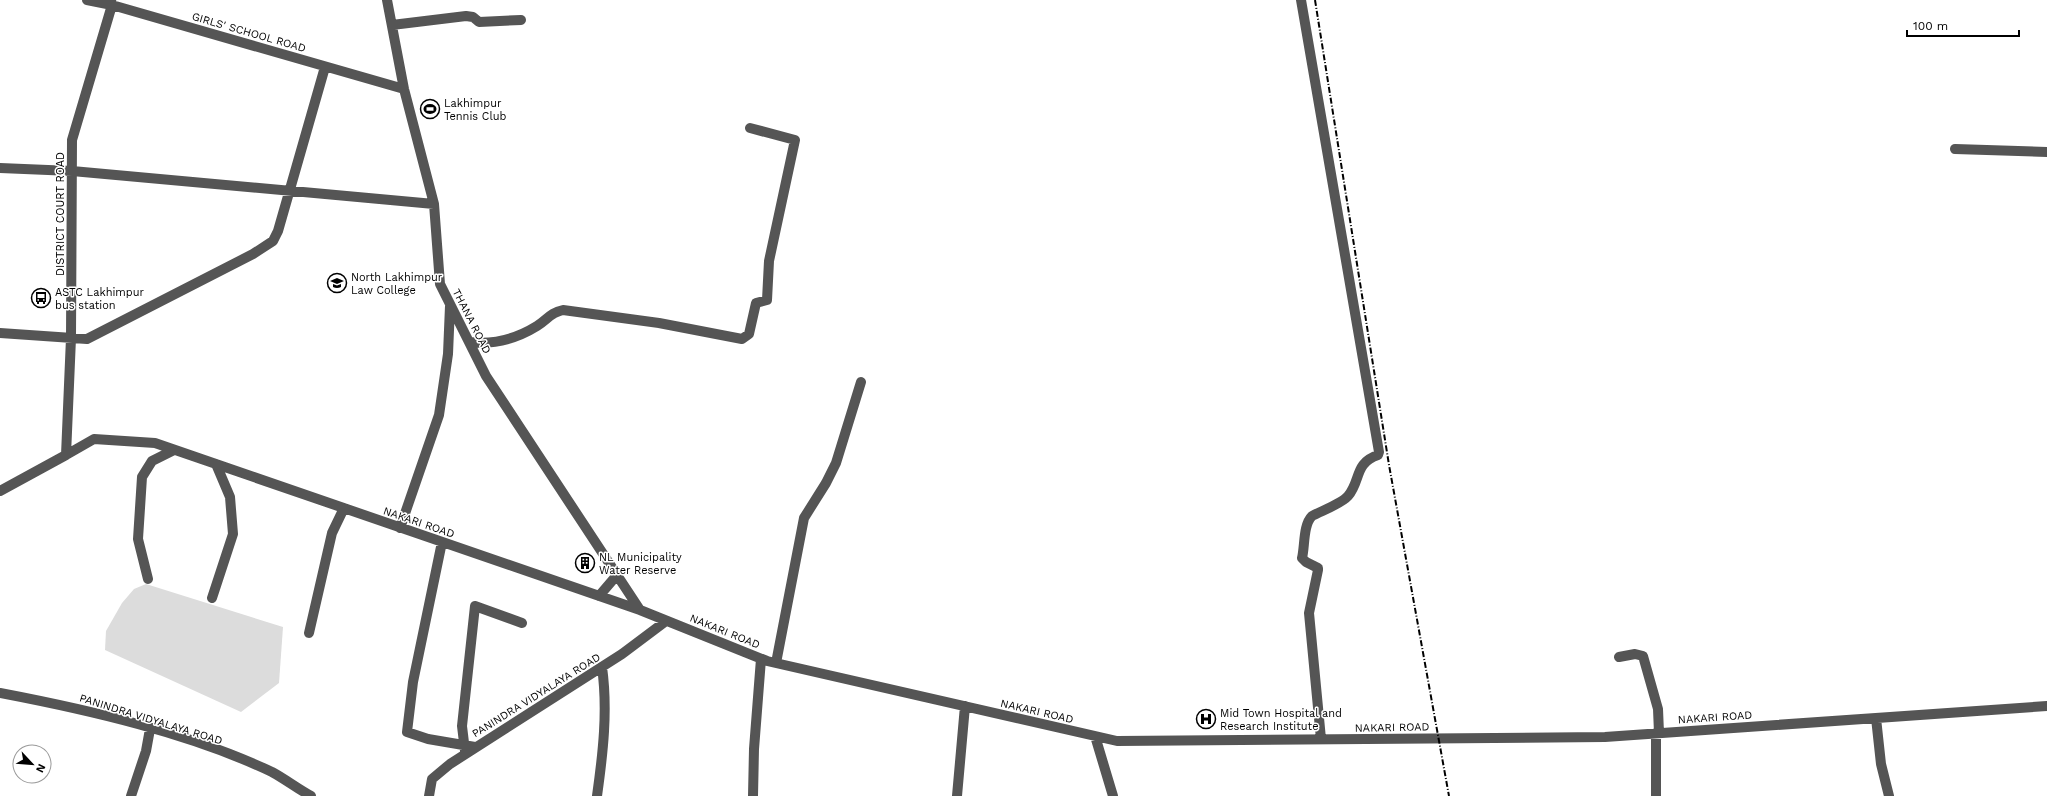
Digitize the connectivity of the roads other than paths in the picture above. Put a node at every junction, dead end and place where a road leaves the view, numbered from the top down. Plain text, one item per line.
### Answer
1 (87, 0) edge
2 (387, 0) edge
3 (1301, 0) edge
4 (112, 3) edge
5 (521, 20) dead end
6 (392, 25) junction
7 (325, 67) junction
8 (404, 90) junction
9 (750, 128) dead end
10 (1955, 149) dead end
11 (2047, 152) edge
12 (0, 168) edge
13 (72, 171) junction
14 (290, 192) junction
15 (434, 204) junction
16 (450, 304) junction
17 (0, 332) edge
18 (71, 338) junction
19 (469, 342) junction
20 (861, 382) dead end
21 (174, 450) junction
22 (66, 454) junction
23 (216, 464) junction
24 (0, 491) edge
25 (344, 508) junction
26 (400, 528) junction
27 (442, 542) junction
28 (617, 575) junction
29 (148, 579) dead end
30 (599, 596) junction
31 (212, 598) dead end
32 (640, 610) junction
33 (666, 621) junction
34 (522, 623) dead end
35 (309, 633) dead end
36 (1619, 657) dead end
37 (761, 659) junction
38 (776, 663) junction
39 (602, 667) junction
40 (0, 693) edge
41 (965, 706) junction
42 (2047, 706) edge
43 (1876, 718) junction
44 (150, 729) junction
45 (1658, 733) junction
46 (1095, 736) junction
47 (1321, 739) junction
48 (465, 749) junction
49 (131, 796) edge
50 (311, 796) edge
51 (429, 796) edge
52 (597, 796) edge
53 (753, 796) edge
54 (957, 796) edge
55 (1113, 796) edge
56 (1656, 796) edge
57 (1889, 796) edge

1 - 4 street, GIRLS' SCHOOL ROAD
2 - 6 street, THANA ROAD
3 - 47 street
4 - 7 street, GIRLS' SCHOOL ROAD
4 - 13 street, DISTRICT COURT ROAD
5 - 6 street
6 - 8 street, THANA ROAD
7 - 8 street, GIRLS' SCHOOL ROAD
7 - 14 street
8 - 15 street, THANA ROAD
9 - 19 street
10 - 11 street
12 - 13 street
13 - 14 street
13 - 18 street, DISTRICT COURT ROAD
14 - 15 street
14 - 18 street
15 - 16 street, THANA ROAD
16 - 19 street, THANA ROAD
16 - 26 street
17 - 18 street
18 - 22 street, DISTRICT COURT ROAD
19 - 28 street, THANA ROAD
20 - 38 street
21 - 22 street, NAKARI ROAD
21 - 23 street, NAKARI ROAD
21 - 29 street
22 - 24 street
23 - 25 street, NAKARI ROAD
23 - 31 street
25 - 26 street, NAKARI ROAD
25 - 35 street
26 - 27 street, NAKARI ROAD
27 - 30 street, NAKARI ROAD
27 - 48 street
28 - 30 street
28 - 32 street, THANA ROAD
30 - 32 street, NAKARI ROAD
32 - 33 street, NAKARI ROAD
33 - 37 street, NAKARI ROAD
33 - 39 street, PANINDRA VIDYALAYA ROAD
34 - 48 street
36 - 45 street
37 - 38 street, NAKARI ROAD
37 - 53 street
38 - 41 street, NAKARI ROAD
39 - 48 street, PANINDRA VIDYALAYA ROAD
39 - 52 street
40 - 44 street, PANINDRA VIDYALAYA ROAD
41 - 46 street, NAKARI ROAD
41 - 54 street
42 - 43 street, NAKARI ROAD
43 - 45 street, NAKARI ROAD
43 - 57 street
44 - 49 street
44 - 50 street, PANINDRA VIDYALAYA ROAD
45 - 47 street, NAKARI ROAD
45 - 56 street
46 - 47 street, NAKARI ROAD
46 - 55 street
48 - 51 street, PANINDRA VIDYALAYA ROAD

